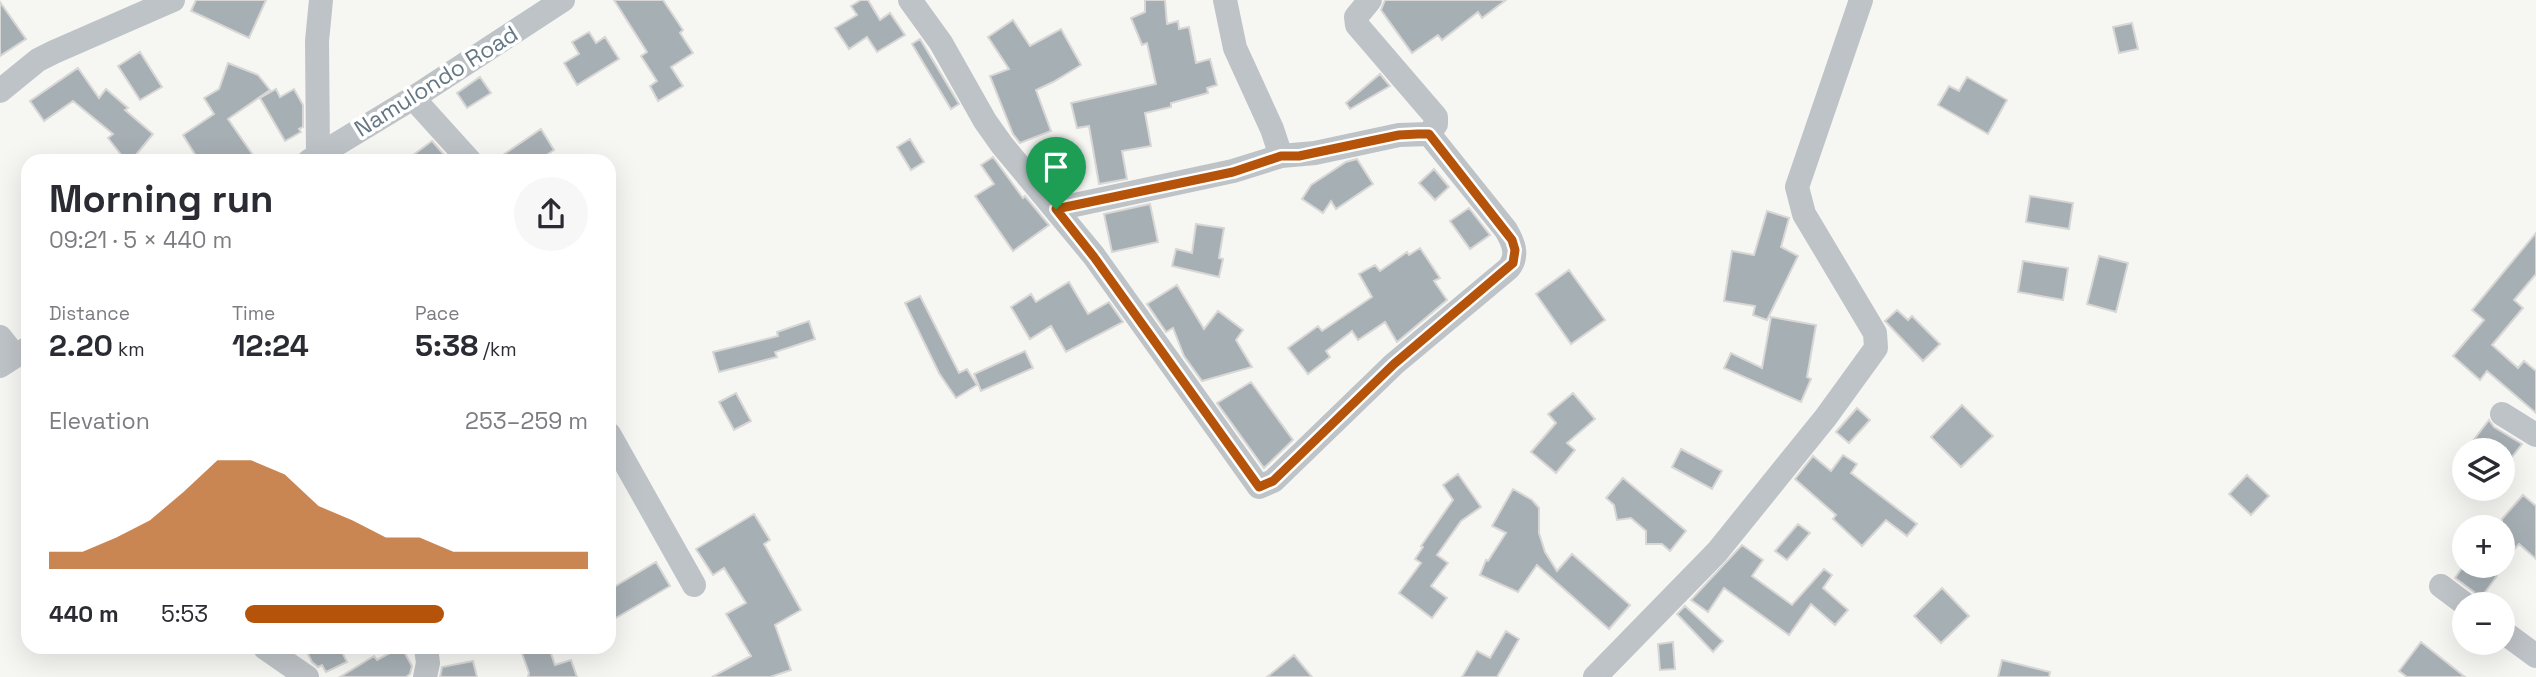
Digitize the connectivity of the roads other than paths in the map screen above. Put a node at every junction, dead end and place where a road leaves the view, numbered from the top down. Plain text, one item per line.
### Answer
1 (173, 0) edge
2 (321, 0) edge
3 (563, 0) edge
4 (910, 0) edge
5 (1225, 0) edge
6 (1370, 0) edge
7 (1861, 0) edge
8 (0, 91) edge
9 (413, 98) junction
10 (1429, 134) junction
11 (314, 154) edge
12 (321, 154) edge
13 (464, 154) edge
14 (1281, 156) junction
15 (1056, 209) junction
16 (2502, 414) dead end
17 (2536, 435) edge
18 (616, 446) edge
19 (694, 585) dead end
20 (2441, 586) dead end
21 (2452, 594) edge
22 (2515, 641) edge
23 (274, 654) edge
24 (427, 654) edge
25 (2536, 656) edge
26 (307, 677) edge
27 (425, 677) edge
28 (1595, 677) edge

1 - 8 street
2 - 11 street
3 - 9 street, Namulondo Road
4 - 15 street
5 - 14 street
6 - 10 street
7 - 28 street
9 - 12 street, Namulondo Road
9 - 13 street
10 - 14 street
10 - 15 street
14 - 15 street
16 - 17 street
18 - 19 street
20 - 21 street
22 - 25 street
23 - 26 street
24 - 27 street

